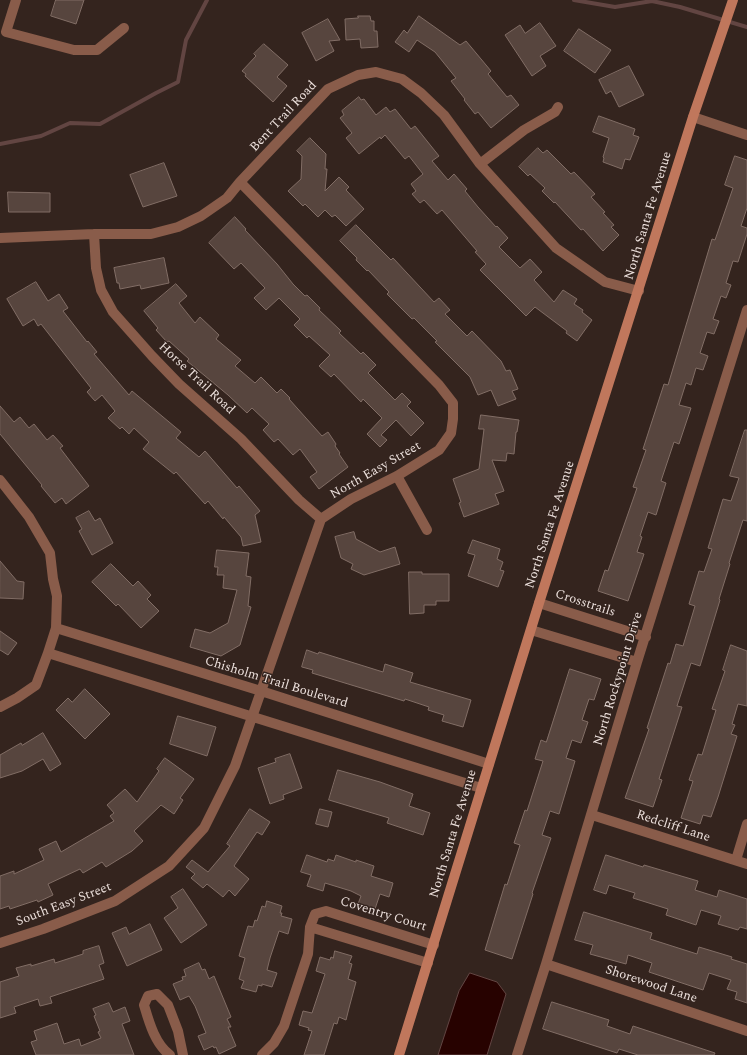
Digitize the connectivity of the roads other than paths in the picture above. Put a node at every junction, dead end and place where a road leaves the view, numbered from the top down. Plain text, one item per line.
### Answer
1 (16, 0) edge
2 (732, 1) edge
3 (124, 28) dead end
4 (558, 107) dead end
5 (693, 117) junction
6 (747, 135) edge
7 (480, 164) junction
8 (240, 182) junction
9 (94, 234) junction
10 (0, 238) edge
11 (639, 291) junction
12 (747, 310) edge
13 (397, 476) junction
14 (0, 480) edge
15 (321, 519) junction
16 (427, 530) dead end
17 (539, 603) junction
18 (56, 628) junction
19 (531, 630) junction
20 (646, 637) junction
21 (48, 653) junction
22 (637, 662) junction
23 (260, 691) junction
24 (0, 707) edge
25 (252, 717) junction
26 (489, 764) junction
27 (482, 788) junction
28 (592, 814) junction
29 (747, 824) edge
30 (736, 860) junction
31 (747, 864) edge
32 (310, 927) junction
33 (0, 943) edge
34 (434, 945) junction
35 (428, 962) junction
36 (546, 964) junction
37 (747, 1031) edge
38 (170, 1055) edge
39 (183, 1055) edge
40 (262, 1055) edge
41 (399, 1055) edge
42 (517, 1055) edge

1 - 3 street
2 - 5 main road, North Santa Fe Avenue
4 - 7 street
5 - 6 street
5 - 11 main road, North Santa Fe Avenue
7 - 8 street, Bent Trail Road
7 - 11 street, Bent Trail Road
8 - 9 street, Bent Trail Road
8 - 13 street, North Easy Street
9 - 10 street, Bent Trail Road
9 - 15 street, Horse Trail Road
11 - 17 main road, North Santa Fe Avenue
12 - 20 street, North Rockypoint Drive
13 - 15 street, North Easy Street
13 - 16 street
14 - 18 street
15 - 23 street
17 - 19 main road, North Santa Fe Avenue
17 - 20 street, Crosstrails
18 - 21 street
18 - 23 street, Chisholm Trail Boulevard
19 - 22 street
19 - 26 main road, North Santa Fe Avenue
20 - 22 street, North Rockypoint Drive
21 - 24 street
21 - 25 street
22 - 28 street, North Rockypoint Drive
23 - 25 street, South Easy Street
23 - 26 street, Chisholm Trail Boulevard
25 - 27 street
25 - 33 street, South Easy Street
26 - 27 main road, North Santa Fe Avenue
27 - 34 main road, North Santa Fe Avenue
28 - 30 street, Redcliff Lane
28 - 36 street, North Rockypoint Drive
29 - 30 street
30 - 31 street, Redcliff Lane
32 - 34 street, Coventry Court
32 - 35 street
32 - 40 street
34 - 35 main road, North Santa Fe Avenue
35 - 41 main road, North Santa Fe Avenue
36 - 37 street, Shorewood Lane
36 - 42 street, North Rockypoint Drive
38 - 39 street

